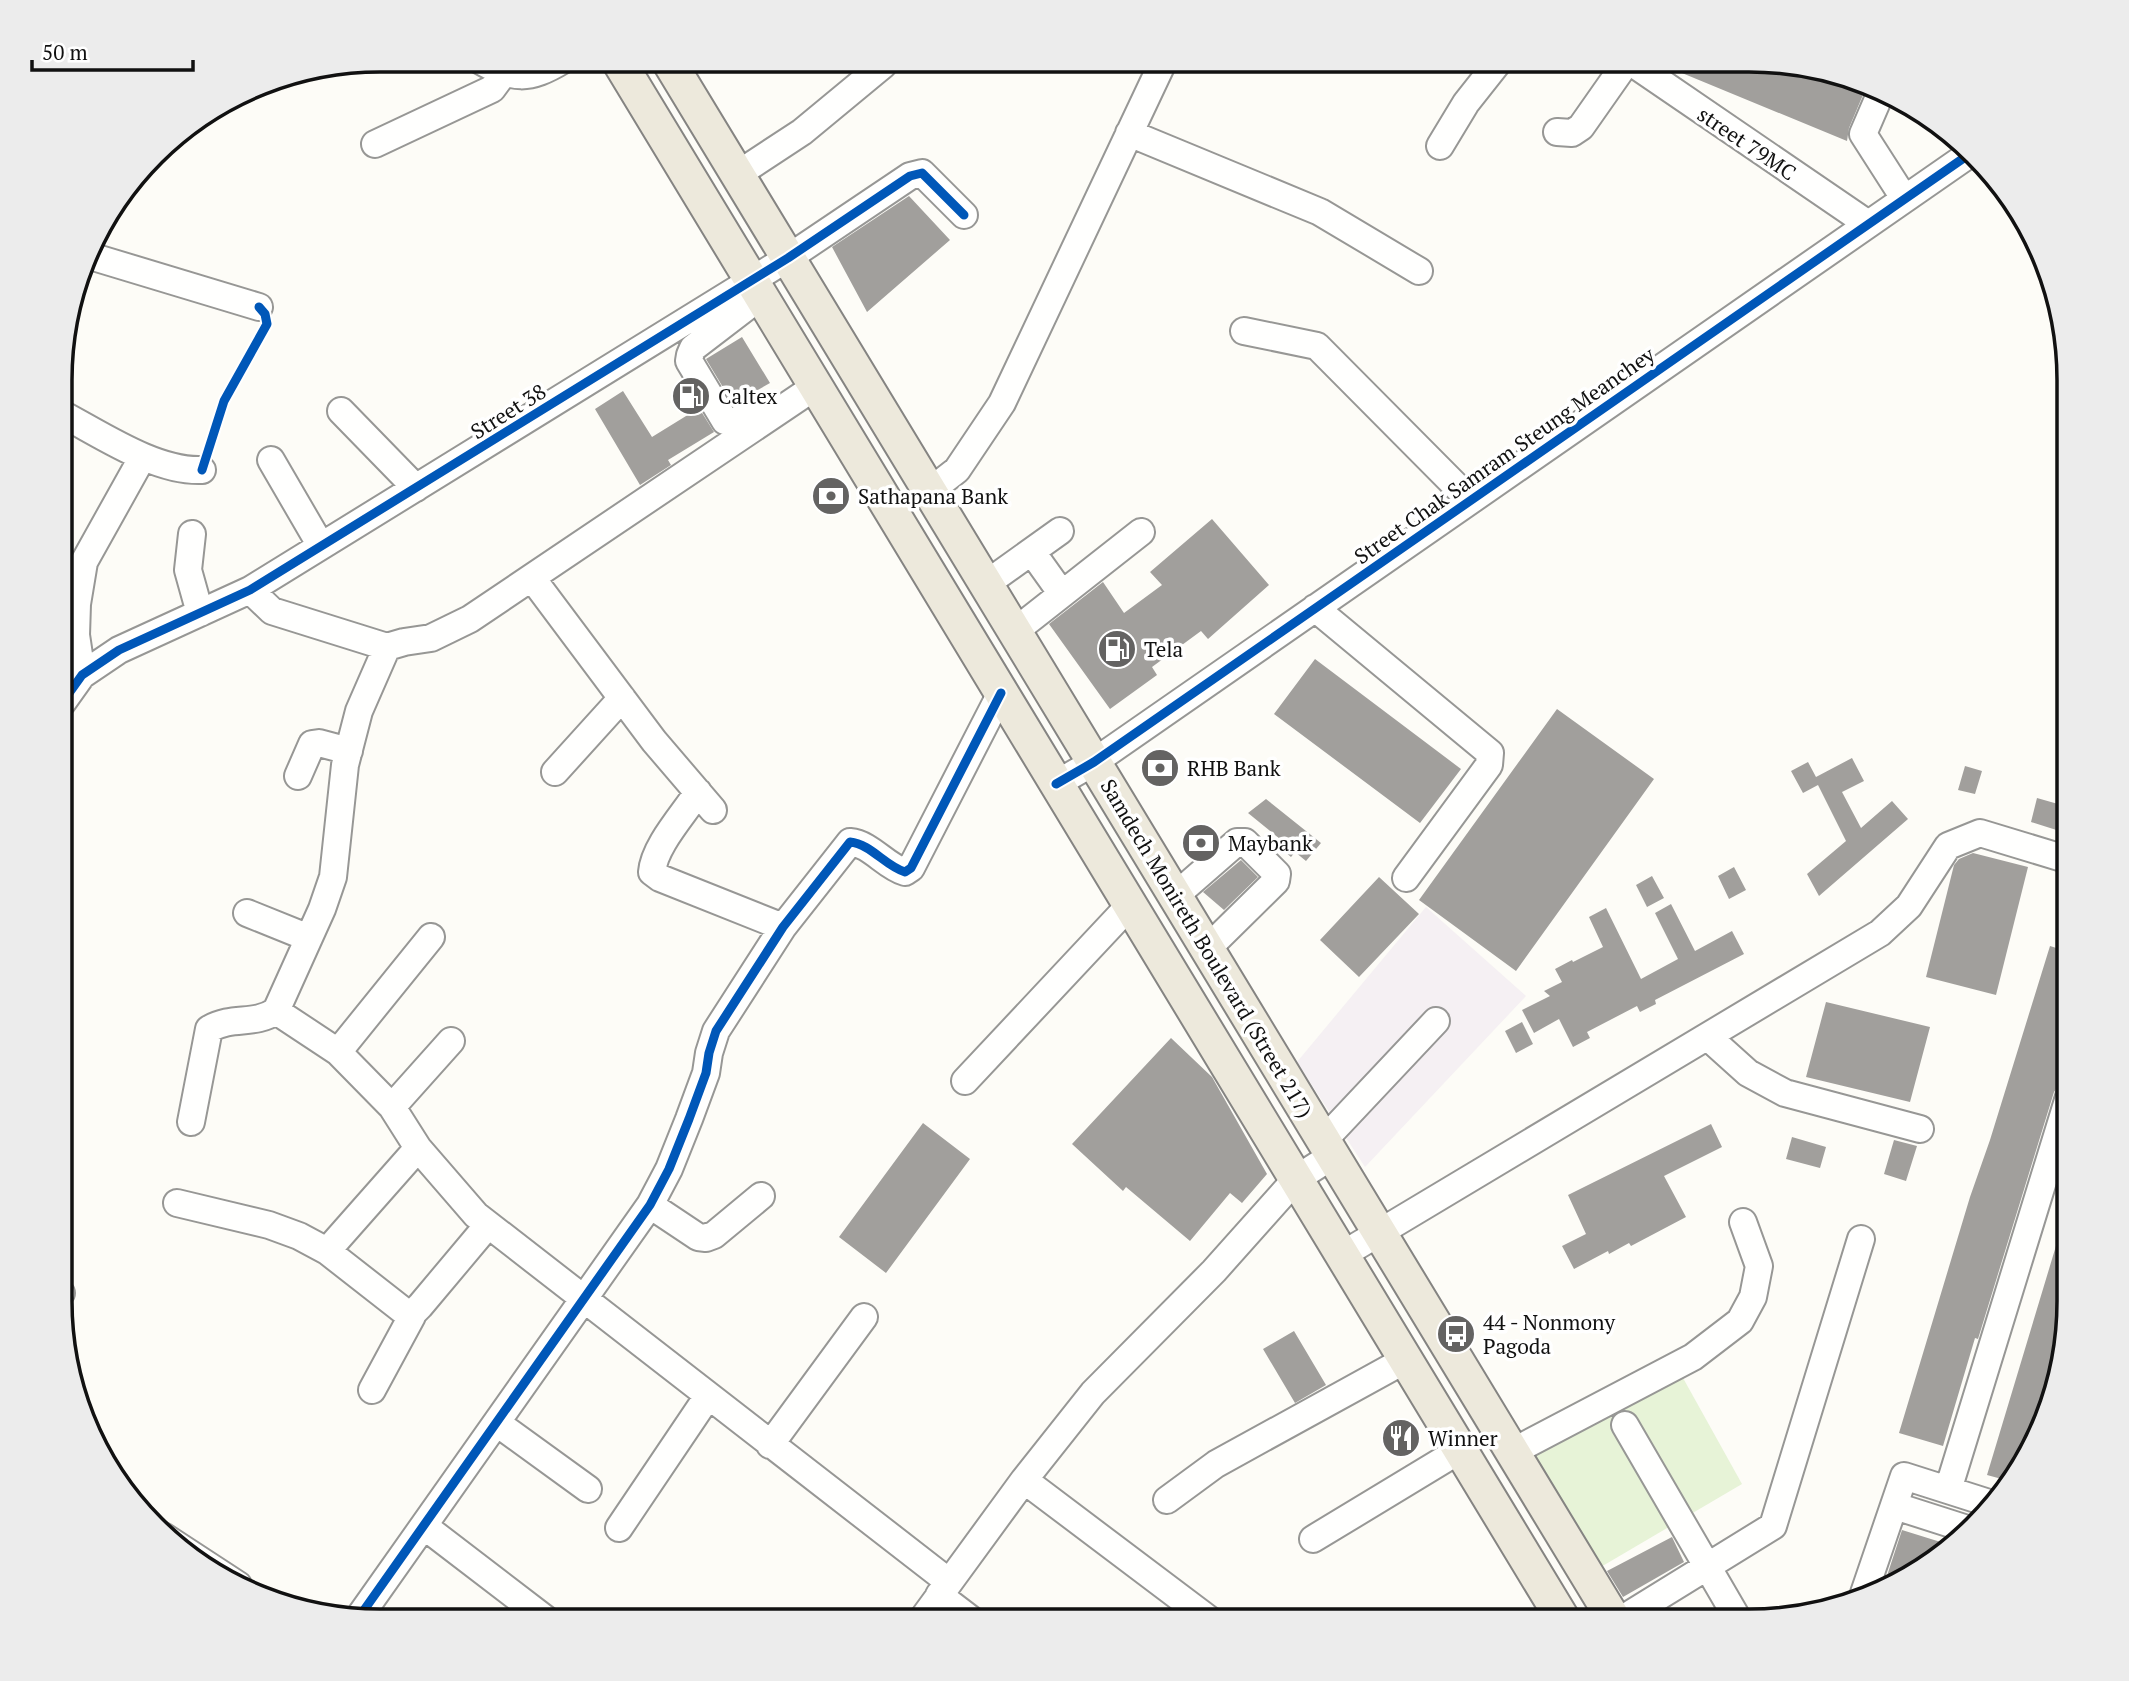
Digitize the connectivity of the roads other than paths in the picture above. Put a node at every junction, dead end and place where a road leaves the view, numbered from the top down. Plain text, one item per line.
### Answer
1 (500, 72) edge
2 (541, 72) edge
3 (625, 72) edge
4 (675, 72) edge
5 (875, 72) edge
6 (1158, 72) edge
7 (1491, 72) edge
8 (1620, 72) edge
9 (1658, 72) edge
10 (503, 74) junction
11 (1878, 100) edge
12 (1557, 132) dead end
13 (1129, 133) junction
14 (375, 144) dead end
15 (1440, 146) dead end
16 (1963, 158) edge
17 (738, 174) junction
18 (1904, 198) junction
19 (964, 215) dead end
20 (1868, 224) junction
21 (97, 258) edge
22 (788, 258) junction
23 (1419, 271) dead end
24 (756, 288) junction
25 (259, 307) dead end
26 (1244, 331) dead end
27 (812, 380) junction
28 (341, 411) dead end
29 (72, 420) edge
30 (142, 458) junction
31 (271, 460) dead end
32 (202, 470) dead end
33 (416, 488) junction
34 (930, 491) junction
35 (1470, 500) junction
36 (1060, 531) dead end
37 (1141, 532) dead end
38 (192, 534) dead end
39 (321, 546) junction
40 (1031, 552) junction
41 (532, 578) junction
42 (986, 584) junction
43 (250, 590) junction
44 (1062, 594) junction
45 (1315, 608) junction
46 (200, 613) junction
47 (1015, 631) junction
48 (387, 647) junction
49 (82, 675) junction
50 (72, 689) edge
51 (1001, 693) junction
52 (622, 698) junction
53 (349, 751) junction
54 (1094, 762) junction
55 (555, 772) dead end
56 (298, 776) dead end
57 (1056, 784) junction
58 (2057, 856) edge
59 (1406, 878) dead end
60 (1175, 895) junction
61 (1130, 905) junction
62 (247, 913) dead end
63 (783, 927) junction
64 (431, 937) dead end
65 (309, 938) junction
66 (1207, 948) junction
67 (276, 1011) junction
68 (1436, 1021) dead end
69 (1708, 1037) junction
70 (451, 1041) dead end
71 (338, 1052) junction
72 (965, 1081) dead end
73 (392, 1107) junction
74 (191, 1122) dead end
75 (1920, 1129) dead end
76 (2057, 1136) edge
77 (418, 1148) junction
78 (1328, 1148) junction
79 (1296, 1179) junction
80 (761, 1196) dead end
81 (177, 1203) dead end
82 (650, 1205) junction
83 (1743, 1222) dead end
84 (488, 1224) junction
85 (1380, 1234) junction
86 (1861, 1239) dead end
87 (327, 1251) junction
88 (1342, 1255) junction
89 (585, 1299) junction
90 (410, 1312) junction
91 (864, 1317) dead end
92 (1405, 1360) junction
93 (372, 1390) dead end
94 (708, 1396) junction
95 (496, 1423) junction
96 (1625, 1424) dead end
97 (770, 1445) junction
98 (1460, 1450) junction
99 (1512, 1452) junction
100 (1024, 1480) junction
101 (588, 1489) dead end
102 (1948, 1490) junction
103 (1167, 1500) dead end
104 (1984, 1501) edge
105 (1895, 1506) junction
106 (424, 1526) junction
107 (1959, 1526) edge
108 (619, 1528) dead end
109 (1313, 1539) dead end
110 (1707, 1567) junction
111 (1867, 1586) edge
112 (944, 1589) junction
113 (365, 1609) edge
114 (532, 1609) edge
115 (930, 1609) edge
116 (962, 1609) edge
117 (1195, 1609) edge
118 (1557, 1609) edge
119 (1610, 1609) edge
120 (1637, 1609) edge
121 (1731, 1609) edge

1 - 10 street
2 - 10 street
3 - 24 main road, Samdech Monireth Boulevard (Street 217)
4 - 17 main road, Samdech Monireth Boulevard (Street 217)
5 - 17 street
6 - 13 street
7 - 15 street
8 - 12 street
9 - 20 street, street 79MC
10 - 14 street
11 - 18 street
13 - 23 street
13 - 34 street
16 - 18 street, Street Chak Samram Steung Meanchey
17 - 22 main road, Samdech Monireth Boulevard (Street 217)
18 - 20 street, Street Chak Samram Steung Meanchey
19 - 22 street, Street 38
20 - 35 street, Street Chak Samram Steung Meanchey
21 - 25 street
22 - 24 street, Street 38
22 - 34 main road, Samdech Monireth Boulevard (Street 217)
24 - 27 main road, Samdech Monireth Boulevard (Street 217)
24 - 27 street
24 - 33 street, Street 38
26 - 35 street
27 - 41 street
27 - 51 main road, Samdech Monireth Boulevard (Street 217)
28 - 33 street
29 - 30 street
30 - 32 street
30 - 49 street
31 - 39 street
33 - 39 street, Street 38
34 - 42 main road, Samdech Monireth Boulevard (Street 217)
35 - 45 street, Street Chak Samram Steung Meanchey
36 - 40 street
37 - 44 street
38 - 46 street
39 - 43 street, Street 38
40 - 42 street
40 - 44 street
41 - 48 street
41 - 52 street
42 - 47 main road, Samdech Monireth Boulevard (Street 217)
43 - 46 street, Street 38
43 - 48 street
44 - 47 street
45 - 54 street, Street Chak Samram Steung Meanchey
45 - 59 street
46 - 49 street, Street 38
47 - 54 main road, Samdech Monireth Boulevard (Street 217)
48 - 53 street
49 - 50 street, Street 38
51 - 57 main road, Samdech Monireth Boulevard (Street 217)
51 - 63 street
52 - 55 street
52 - 63 street
53 - 56 street
53 - 65 street
54 - 57 street, Street Chak Samram Steung Meanchey
54 - 60 main road, Samdech Monireth Boulevard (Street 217)
57 - 61 main road, Samdech Monireth Boulevard (Street 217)
58 - 69 street
60 - 66 main road, Samdech Monireth Boulevard (Street 217)
60 - 66 street
61 - 72 street
61 - 79 main road, Samdech Monireth Boulevard (Street 217)
62 - 65 street
63 - 82 street
64 - 71 street
65 - 67 street
66 - 78 main road, Samdech Monireth Boulevard (Street 217)
67 - 71 street
67 - 74 street
68 - 78 street
69 - 75 street
69 - 85 street
70 - 73 street
71 - 73 street
73 - 77 street
76 - 102 street
77 - 84 street
77 - 87 street
78 - 79 street
78 - 85 main road, Samdech Monireth Boulevard (Street 217)
79 - 88 main road, Samdech Monireth Boulevard (Street 217)
79 - 100 street
80 - 82 street
81 - 87 street
82 - 89 street
83 - 99 street
84 - 89 street
84 - 90 street
85 - 88 street
85 - 99 main road, Samdech Monireth Boulevard (Street 217)
86 - 110 street
87 - 90 street
88 - 92 main road, Samdech Monireth Boulevard (Street 217)
89 - 94 street
89 - 95 street
90 - 93 street
91 - 97 street
92 - 98 main road, Samdech Monireth Boulevard (Street 217)
92 - 103 street
94 - 97 street
94 - 108 street
95 - 101 street
95 - 106 street
96 - 110 street
97 - 112 street
98 - 109 street
98 - 118 main road, Samdech Monireth Boulevard (Street 217)
99 - 119 main road, Samdech Monireth Boulevard (Street 217)
100 - 112 street
100 - 117 street
102 - 104 street
102 - 105 street
105 - 107 street
105 - 111 street
106 - 113 street
106 - 114 street
110 - 120 street
110 - 121 street
112 - 115 street
112 - 116 street

